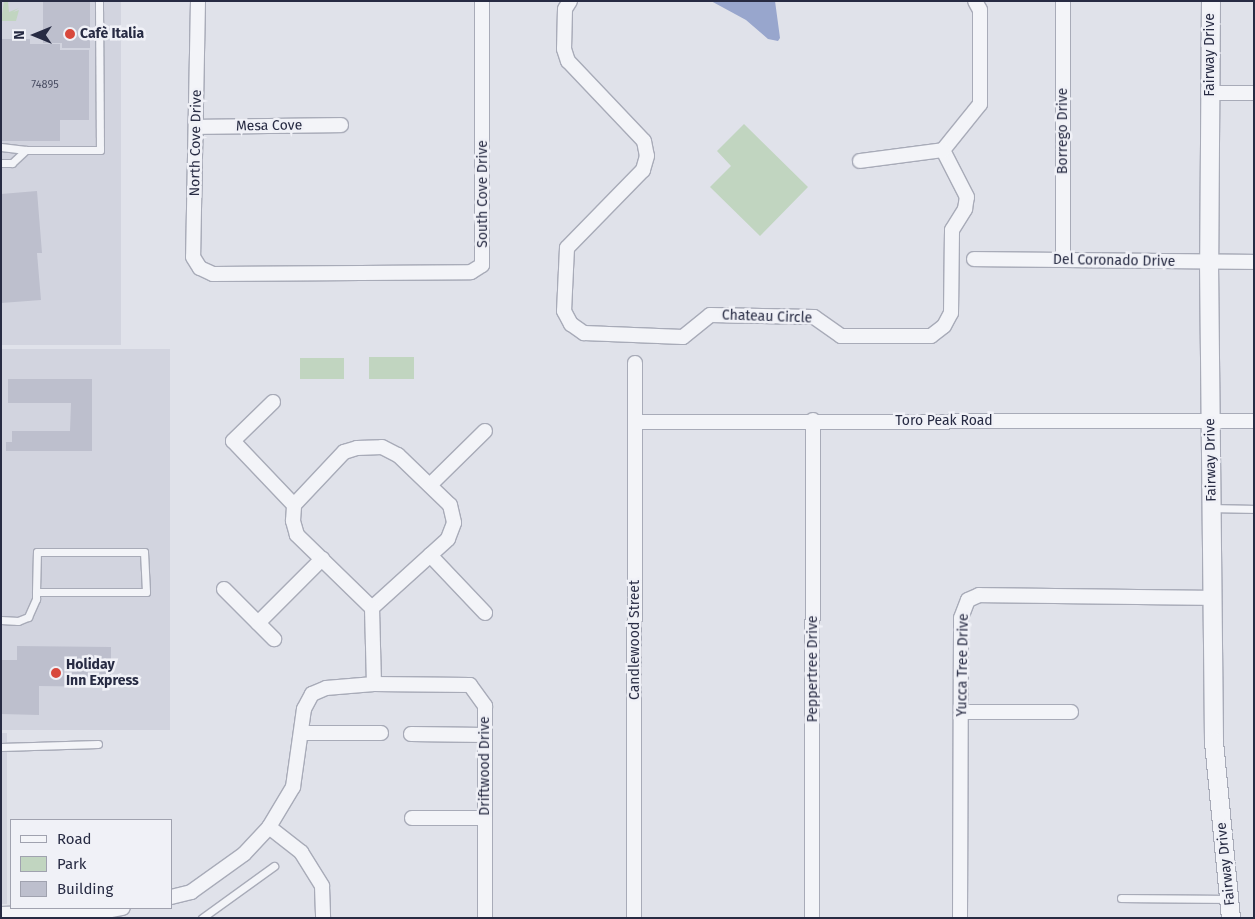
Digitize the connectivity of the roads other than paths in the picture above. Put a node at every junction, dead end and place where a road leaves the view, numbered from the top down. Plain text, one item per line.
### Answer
1 (99, 1) edge
2 (198, 1) edge
3 (482, 1) edge
4 (570, 1) edge
5 (976, 1) edge
6 (1063, 1) edge
7 (1211, 1) edge
8 (1210, 93) junction
9 (1254, 93) edge
10 (342, 125) dead end
11 (196, 127) junction
12 (1, 146) edge
13 (26, 150) junction
14 (943, 150) junction
15 (860, 161) dead end
16 (1, 163) edge
17 (974, 259) dead end
18 (1063, 260) junction
19 (1209, 262) junction
20 (1254, 262) edge
21 (213, 274) joint
22 (635, 363) dead end
23 (273, 402) dead end
24 (813, 420) junction
25 (1254, 421) edge
26 (635, 422) junction
27 (1210, 422) junction
28 (485, 431) dead end
29 (430, 485) junction
30 (294, 505) junction
31 (1212, 508) junction
32 (1254, 510) edge
33 (430, 555) junction
34 (322, 559) junction
35 (224, 589) dead end
36 (36, 592) junction
37 (1213, 598) junction
38 (372, 608) junction
39 (485, 613) dead end
40 (1, 620) edge
41 (258, 624) junction
42 (274, 639) dead end
43 (374, 684) junction
44 (961, 712) junction
45 (1071, 712) dead end
46 (301, 733) junction
47 (381, 733) dead end
48 (411, 734) dead end
49 (485, 735) junction
50 (98, 744) dead end
51 (1, 747) edge
52 (412, 818) dead end
53 (485, 818) junction
54 (269, 827) junction
55 (274, 866) dead end
56 (172, 897) edge
57 (1121, 898) dead end
58 (1230, 899) junction
59 (121, 909) edge
60 (8, 915) edge
61 (107, 915) edge
62 (202, 918) edge
63 (323, 918) edge
64 (484, 918) edge
65 (634, 918) edge
66 (812, 918) edge
67 (960, 918) edge
68 (1232, 918) edge

1 - 13 lane
2 - 11 street, North Cove Drive
3 - 21 street, South Cove Drive
4 - 14 street, Chateau Circle
5 - 14 street
6 - 18 street, Borrego Drive
7 - 8 street, Fairway Drive
8 - 9 street
8 - 19 street, Fairway Drive
10 - 11 street, Mesa Cove
11 - 21 street, North Cove Drive
12 - 13 lane
13 - 16 lane
14 - 15 street
17 - 18 street, Del Coronado Drive
18 - 19 street, Del Coronado Drive
19 - 20 street, Del Coronado Drive
19 - 27 street, Fairway Drive
22 - 26 street, Candlewood Street
23 - 30 street
24 - 26 street, Toro Peak Road
24 - 27 street, Toro Peak Road
24 - 66 street, Peppertree Drive
25 - 27 street, Toro Peak Road
26 - 65 street, Candlewood Street
27 - 31 street, Fairway Drive
28 - 29 street
29 - 30 street
29 - 33 street
30 - 34 street
31 - 32 lane
31 - 37 street, Fairway Drive
33 - 38 street
33 - 39 street
34 - 38 street
34 - 41 street
35 - 41 street
36 - 36 lane
36 - 40 lane
37 - 44 street, Yucca Tree Drive
37 - 58 street, Fairway Drive
38 - 43 street
41 - 42 street
43 - 46 street, Driftwood Drive
43 - 49 street, Driftwood Drive
44 - 45 street
44 - 67 street, Yucca Tree Drive
46 - 47 street
46 - 54 street
48 - 49 street
49 - 53 street, Driftwood Drive
50 - 51 lane
52 - 53 street
53 - 64 street, Driftwood Drive
54 - 56 street
54 - 63 street
55 - 62 lane
57 - 58 lane
58 - 68 street, Fairway Drive
59 - 61 street
60 - 61 street

